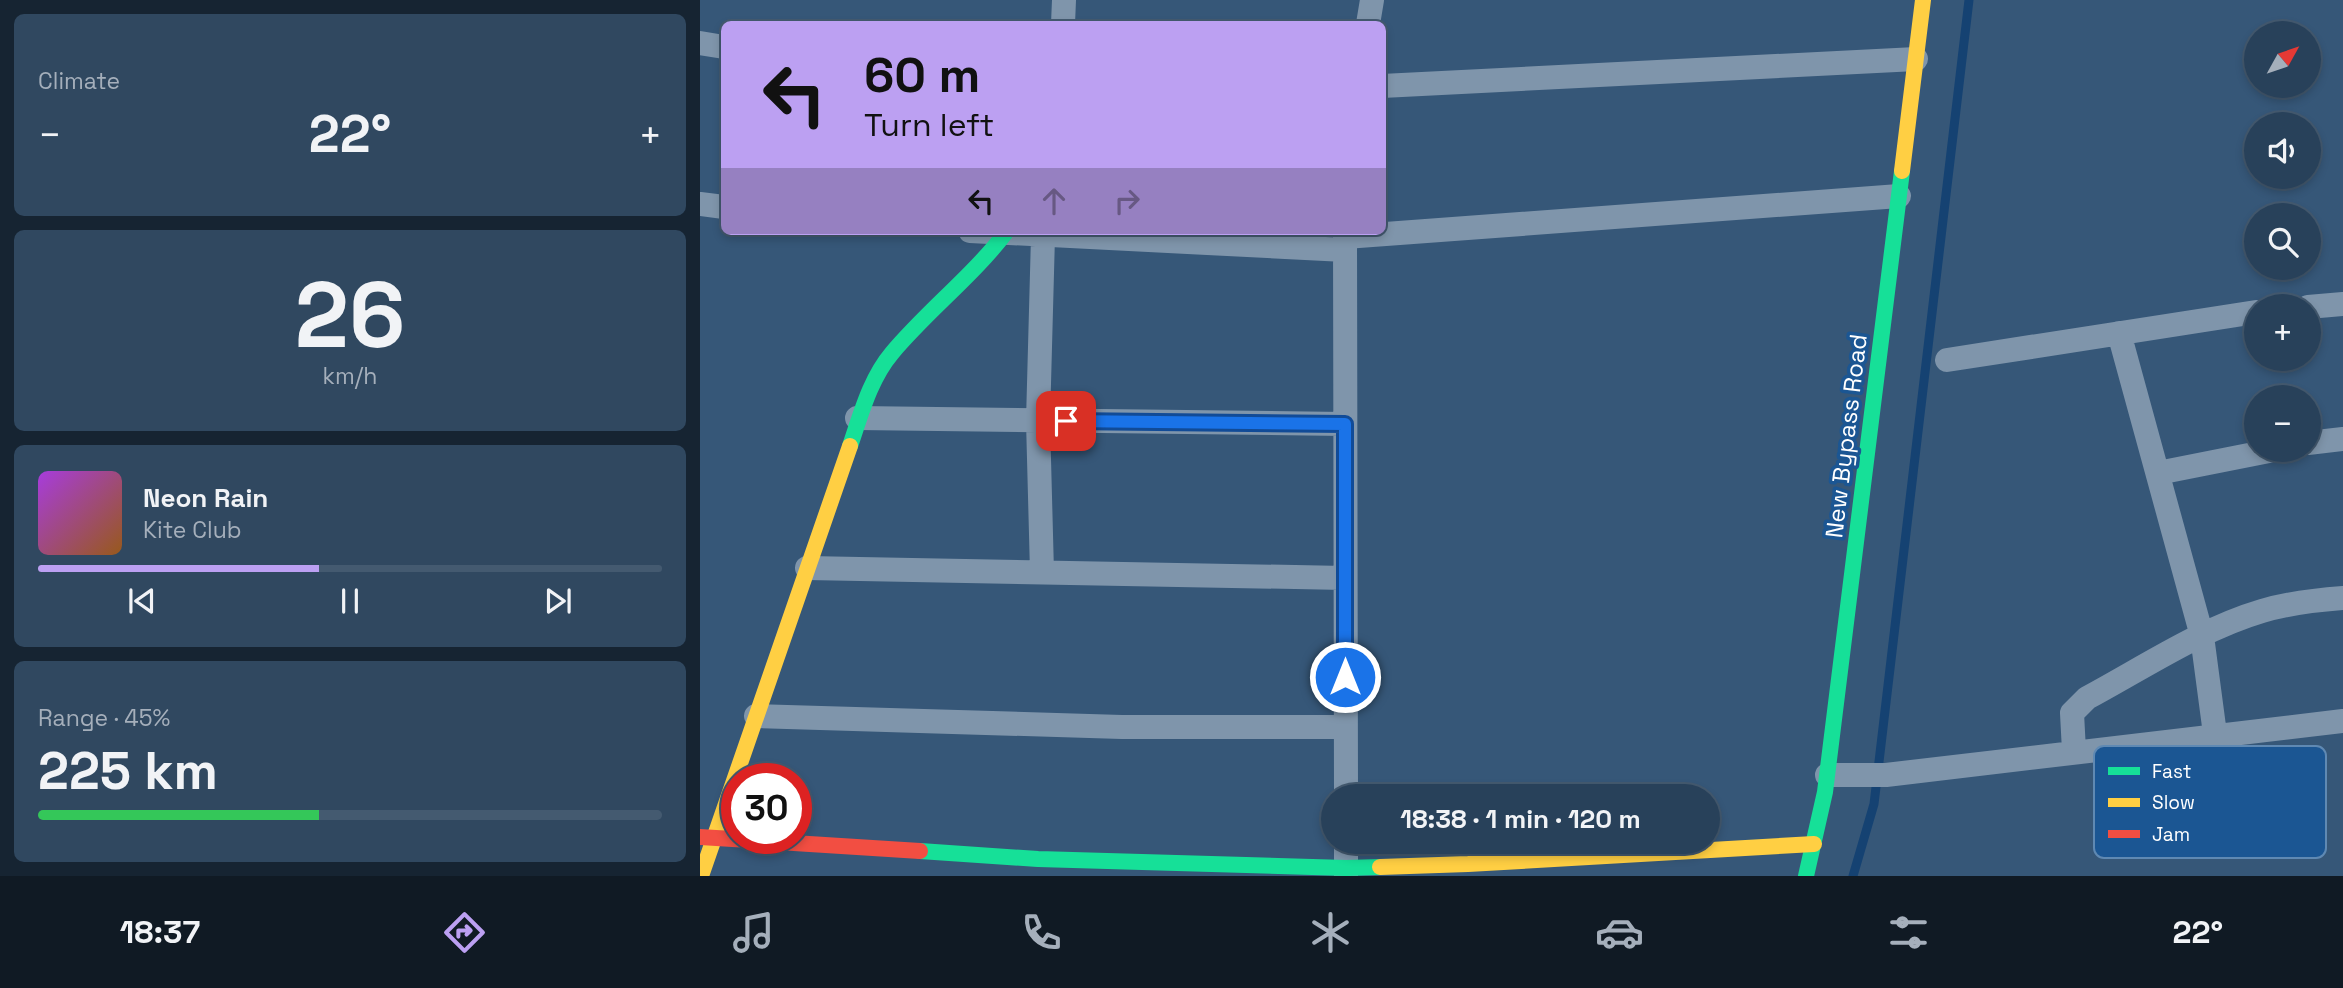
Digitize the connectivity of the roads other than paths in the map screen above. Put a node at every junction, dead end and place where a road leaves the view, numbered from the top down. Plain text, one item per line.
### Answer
1 (1064, 0) edge
2 (1372, 0) edge
3 (1923, 0) edge
4 (1062, 21) edge
5 (1368, 21) edge
6 (700, 44) edge
7 (721, 47) edge
8 (1916, 59) junction
9 (1386, 86) edge
10 (1899, 197) junction
11 (700, 204) edge
12 (721, 206) edge
13 (1004, 235) edge
14 (1031, 235) edge
15 (1043, 236) junction
16 (1345, 239) edge
17 (2343, 304) edge
18 (2321, 306) edge
19 (2244, 315) edge
20 (2119, 333) junction
21 (1947, 360) dead end
22 (858, 418) junction
23 (1038, 421) junction
24 (1345, 424) junction
25 (2343, 439) edge
26 (2321, 442) edge
27 (2244, 456) edge
28 (2158, 473) junction
29 (807, 568) junction
30 (1042, 572) junction
31 (1345, 578) junction
32 (2343, 598) edge
33 (2202, 636) junction
34 (756, 716) junction
35 (2343, 720) edge
36 (1345, 727) junction
37 (2215, 734) junction
38 (2115, 746) edge
39 (2094, 749) edge
40 (2074, 751) junction
41 (1827, 775) junction
42 (1346, 784) edge
43 (707, 838) edge
44 (1814, 845) junction
45 (1346, 854) edge
46 (1088, 868) edge
47 (1346, 872) edge
48 (701, 876) edge
49 (1806, 876) edge

1 - 4 street
2 - 5 street
3 - 8 street, New Bypass Road
6 - 7 street
8 - 9 street
8 - 10 street, New Bypass Road
10 - 16 street
10 - 41 street, New Bypass Road
11 - 12 street
13 - 22 street
14 - 15 street
15 - 16 street
15 - 23 street
16 - 24 street
17 - 18 street
19 - 20 street
20 - 21 street
20 - 28 street
22 - 23 street
22 - 29 street
23 - 24 street
23 - 30 street
24 - 31 street
25 - 26 street
27 - 28 street
28 - 33 street
29 - 30 street
29 - 34 street
30 - 31 street
31 - 36 street
32 - 33 street
33 - 37 street
33 - 40 street
34 - 36 street
34 - 43 street
35 - 37 street
36 - 42 street
37 - 38 street
39 - 40 street
40 - 41 street
41 - 44 street, New Bypass Road
43 - 46 street
43 - 48 street
44 - 47 street
44 - 49 street, New Bypass Road
45 - 47 street
46 - 47 street

